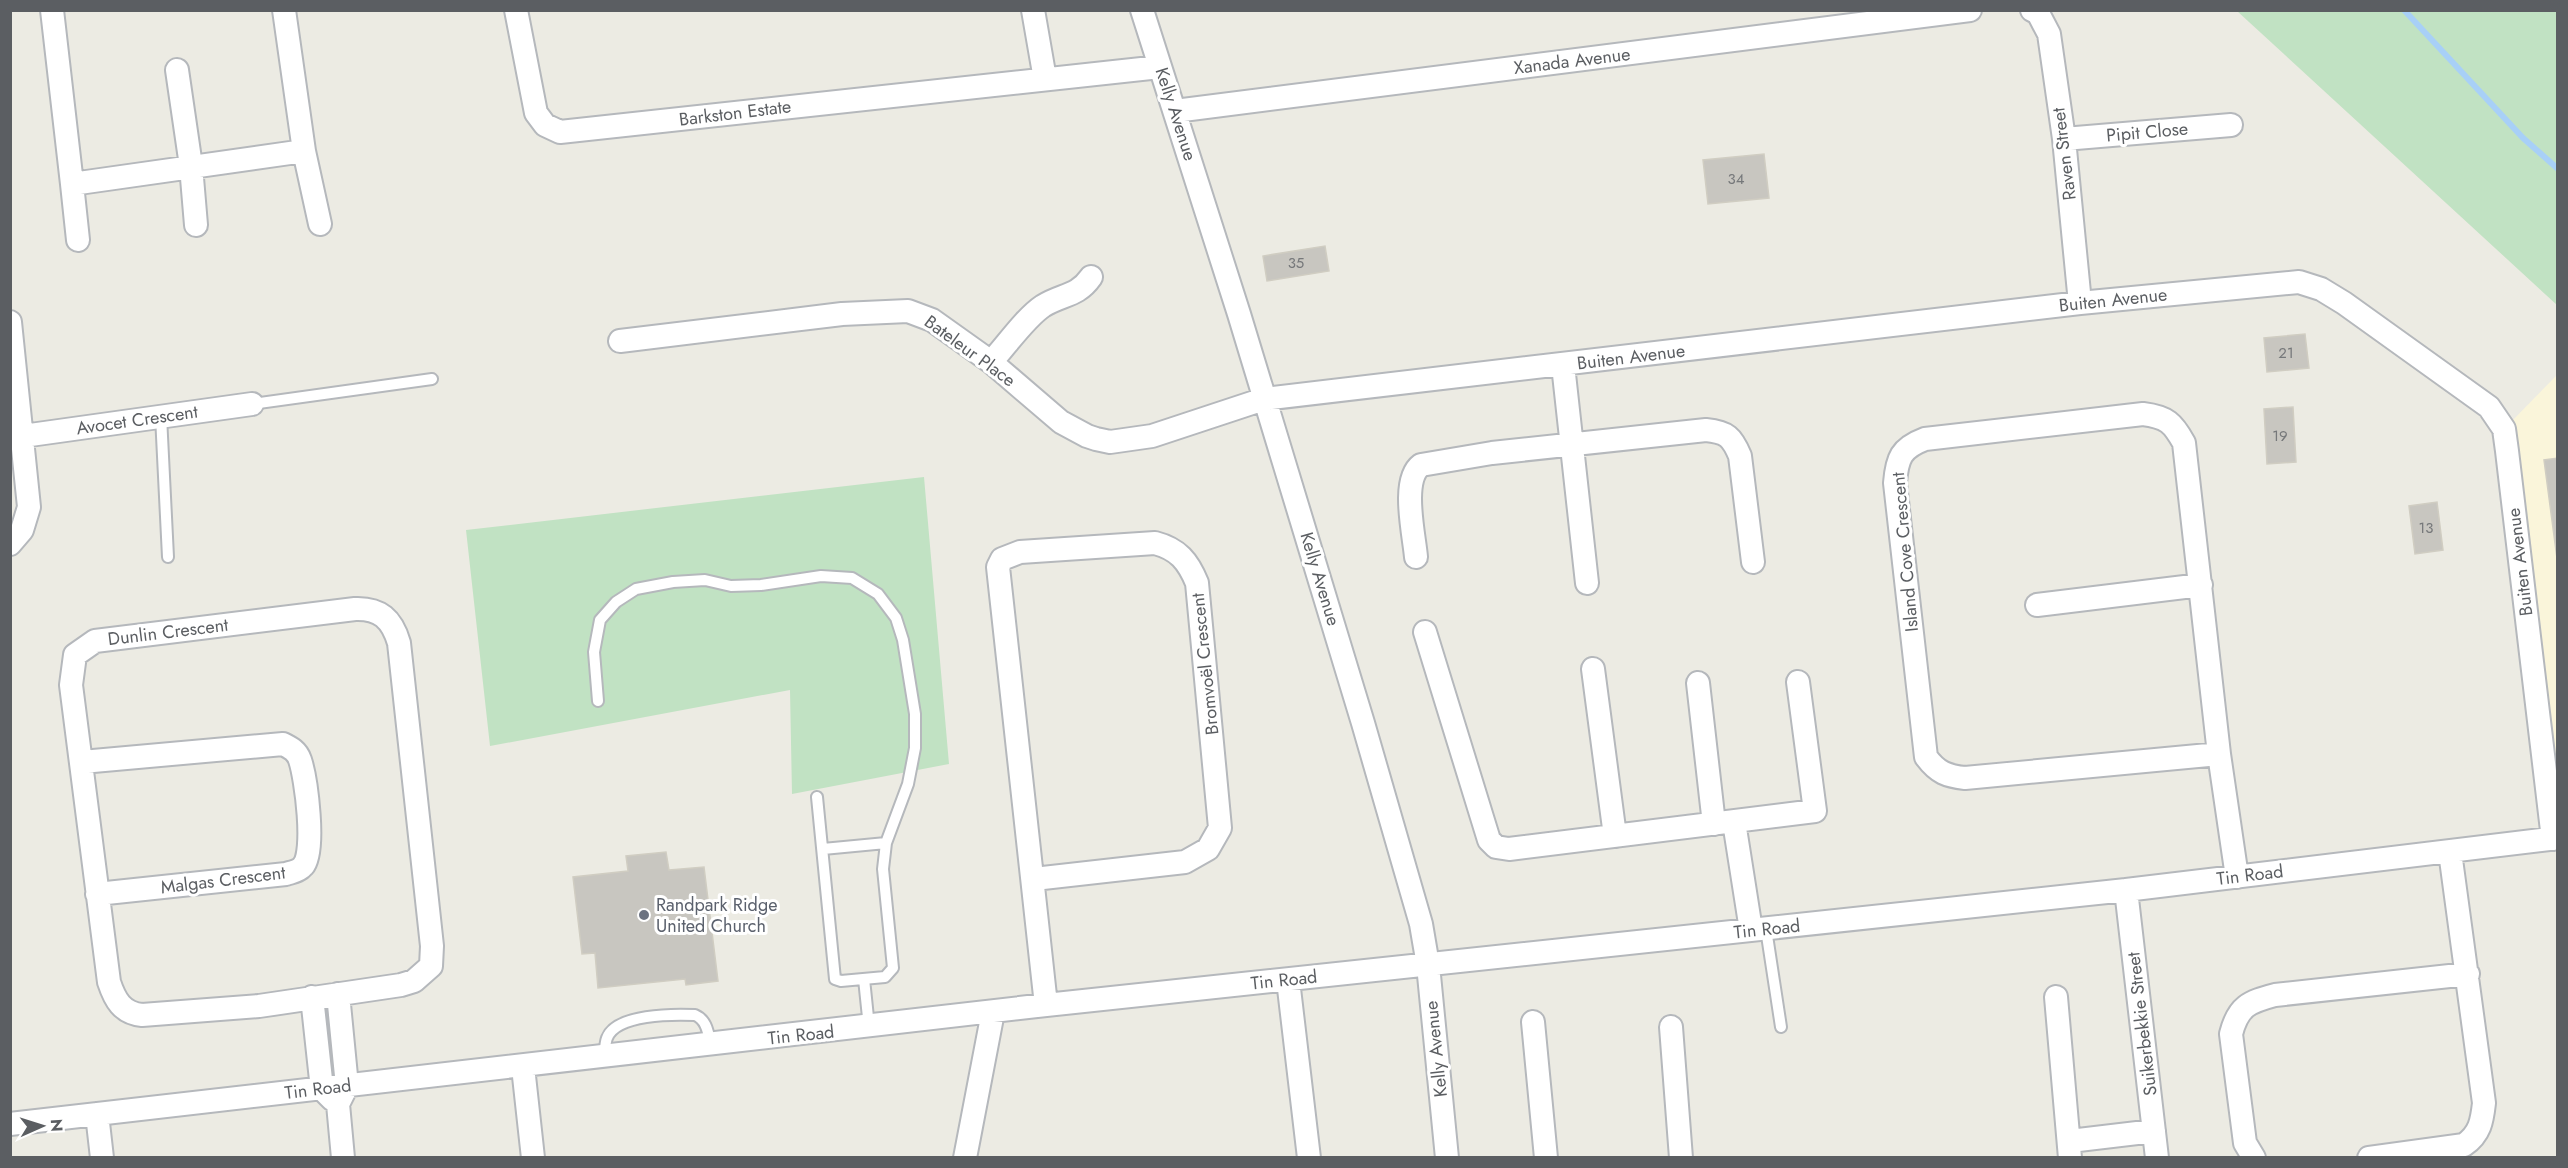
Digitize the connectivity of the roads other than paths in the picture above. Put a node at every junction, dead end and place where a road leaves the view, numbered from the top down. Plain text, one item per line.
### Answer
1 (52, 10) edge
2 (284, 10) edge
3 (516, 10) edge
4 (1033, 10) edge
5 (1142, 10) edge
6 (1970, 10) edge
7 (2032, 10) edge
8 (1160, 67) junction
9 (177, 70) dead end
10 (1045, 79) junction
11 (1175, 111) junction
12 (2231, 125) dead end
13 (2064, 139) junction
14 (304, 151) junction
15 (191, 166) junction
16 (72, 183) junction
17 (320, 224) dead end
18 (196, 225) dead end
19 (78, 240) dead end
20 (1091, 277) dead end
21 (2080, 303) junction
22 (10, 322) edge
23 (620, 341) dead end
24 (991, 362) junction
25 (1563, 365) junction
26 (432, 379) dead end
27 (1264, 399) junction
28 (252, 404) joint
29 (161, 417) junction
30 (23, 436) junction
31 (1570, 444) junction
32 (10, 543) edge
33 (168, 557) dead end
34 (1416, 557) dead end
35 (1753, 562) dead end
36 (1587, 583) dead end
37 (2201, 585) junction
38 (2037, 605) dead end
39 (1425, 632) dead end
40 (1593, 669) dead end
41 (1798, 682) dead end
42 (1698, 683) dead end
43 (598, 701) dead end
44 (2219, 754) junction
45 (82, 762) junction
46 (817, 797) dead end
47 (1724, 823) junction
48 (1615, 836) junction
49 (2555, 839) edge
50 (886, 843) junction
51 (823, 849) junction
52 (2450, 852) junction
53 (2237, 877) junction
54 (1034, 879) junction
55 (2126, 890) junction
56 (97, 894) junction
57 (1759, 930) junction
58 (1428, 965) junction
59 (2468, 974) junction
60 (864, 979) junction
61 (1288, 980) junction
62 (338, 994) junction
63 (312, 997) junction
64 (2056, 997) dead end
65 (1046, 1005) junction
66 (993, 1012) junction
67 (1533, 1022) dead end
68 (869, 1027) junction
69 (1671, 1027) dead end
70 (1781, 1027) dead end
71 (711, 1045) junction
72 (604, 1057) junction
73 (523, 1066) junction
74 (336, 1093) junction
75 (97, 1114) junction
76 (10, 1124) edge
77 (2154, 1131) junction
78 (2070, 1149) edge
79 (102, 1158) edge
80 (343, 1158) edge
81 (533, 1158) edge
82 (965, 1158) edge
83 (1309, 1158) edge
84 (1447, 1158) edge
85 (1546, 1158) edge
86 (1681, 1158) edge
87 (2157, 1158) edge
88 (2254, 1158) edge
89 (2369, 1158) edge

1 - 16 street
2 - 14 street
3 - 10 street, Barkston Estate
4 - 10 street
5 - 8 street, Kelly Avenue
6 - 11 street, Xanada Avenue
7 - 13 street, Raven Street
8 - 10 street, Barkston Estate
8 - 11 street, Kelly Avenue
9 - 15 street
11 - 27 street, Kelly Avenue
12 - 13 street, Pipit Close
13 - 21 street, Raven Street
14 - 15 street
14 - 17 street
15 - 16 street
15 - 18 street
16 - 19 street
20 - 24 street
21 - 25 street, Buiten Avenue
21 - 49 street, Buiten Avenue
22 - 30 street
23 - 24 street, Bateleur Place
24 - 27 street, Bateleur Place
25 - 27 street, Buiten Avenue
25 - 31 street
26 - 28 lane
27 - 58 street, Kelly Avenue
28 - 29 street, Avocet Crescent
29 - 30 street, Avocet Crescent
29 - 33 lane
30 - 32 street
31 - 34 street
31 - 35 street
31 - 36 street
37 - 38 street
37 - 44 street, Island Cove Crescent
37 - 44 street, Island Cove Crescent
39 - 48 street
40 - 48 street
41 - 47 street
42 - 47 street
43 - 50 lane
44 - 53 street, Island Cove Crescent
45 - 56 street, Dunlin Crescent
45 - 56 street, Malgas Crescent
45 - 62 street, Dunlin Crescent
46 - 51 lane
47 - 48 street
47 - 57 street
49 - 52 street, Tin Road
50 - 51 lane
50 - 60 lane
51 - 60 lane
52 - 53 street, Tin Road
52 - 59 street
53 - 55 street, Tin Road
54 - 54 street, Bromvoël Crescent
54 - 65 street, Bromvoël Crescent
55 - 57 street, Tin Road
55 - 77 street, Suikerbekkie Street
56 - 63 street, Dunlin Crescent
57 - 58 street, Tin Road
57 - 70 lane
58 - 61 street, Tin Road
58 - 84 street, Kelly Avenue
59 - 88 street
59 - 89 street
60 - 68 lane
61 - 65 street, Tin Road
61 - 83 street
62 - 63 street, Dunlin Crescent
62 - 74 street
63 - 74 street
64 - 78 street
65 - 66 street, Tin Road
66 - 68 street, Tin Road
66 - 82 street
67 - 85 street
68 - 71 street, Tin Road
69 - 86 street
71 - 72 street, Tin Road
71 - 72 lane
72 - 73 street, Tin Road
73 - 74 street, Tin Road
73 - 81 street
74 - 75 street, Tin Road
74 - 80 street
75 - 76 street, Tin Road
75 - 79 street
77 - 78 street
77 - 87 street, Suikerbekkie Street

